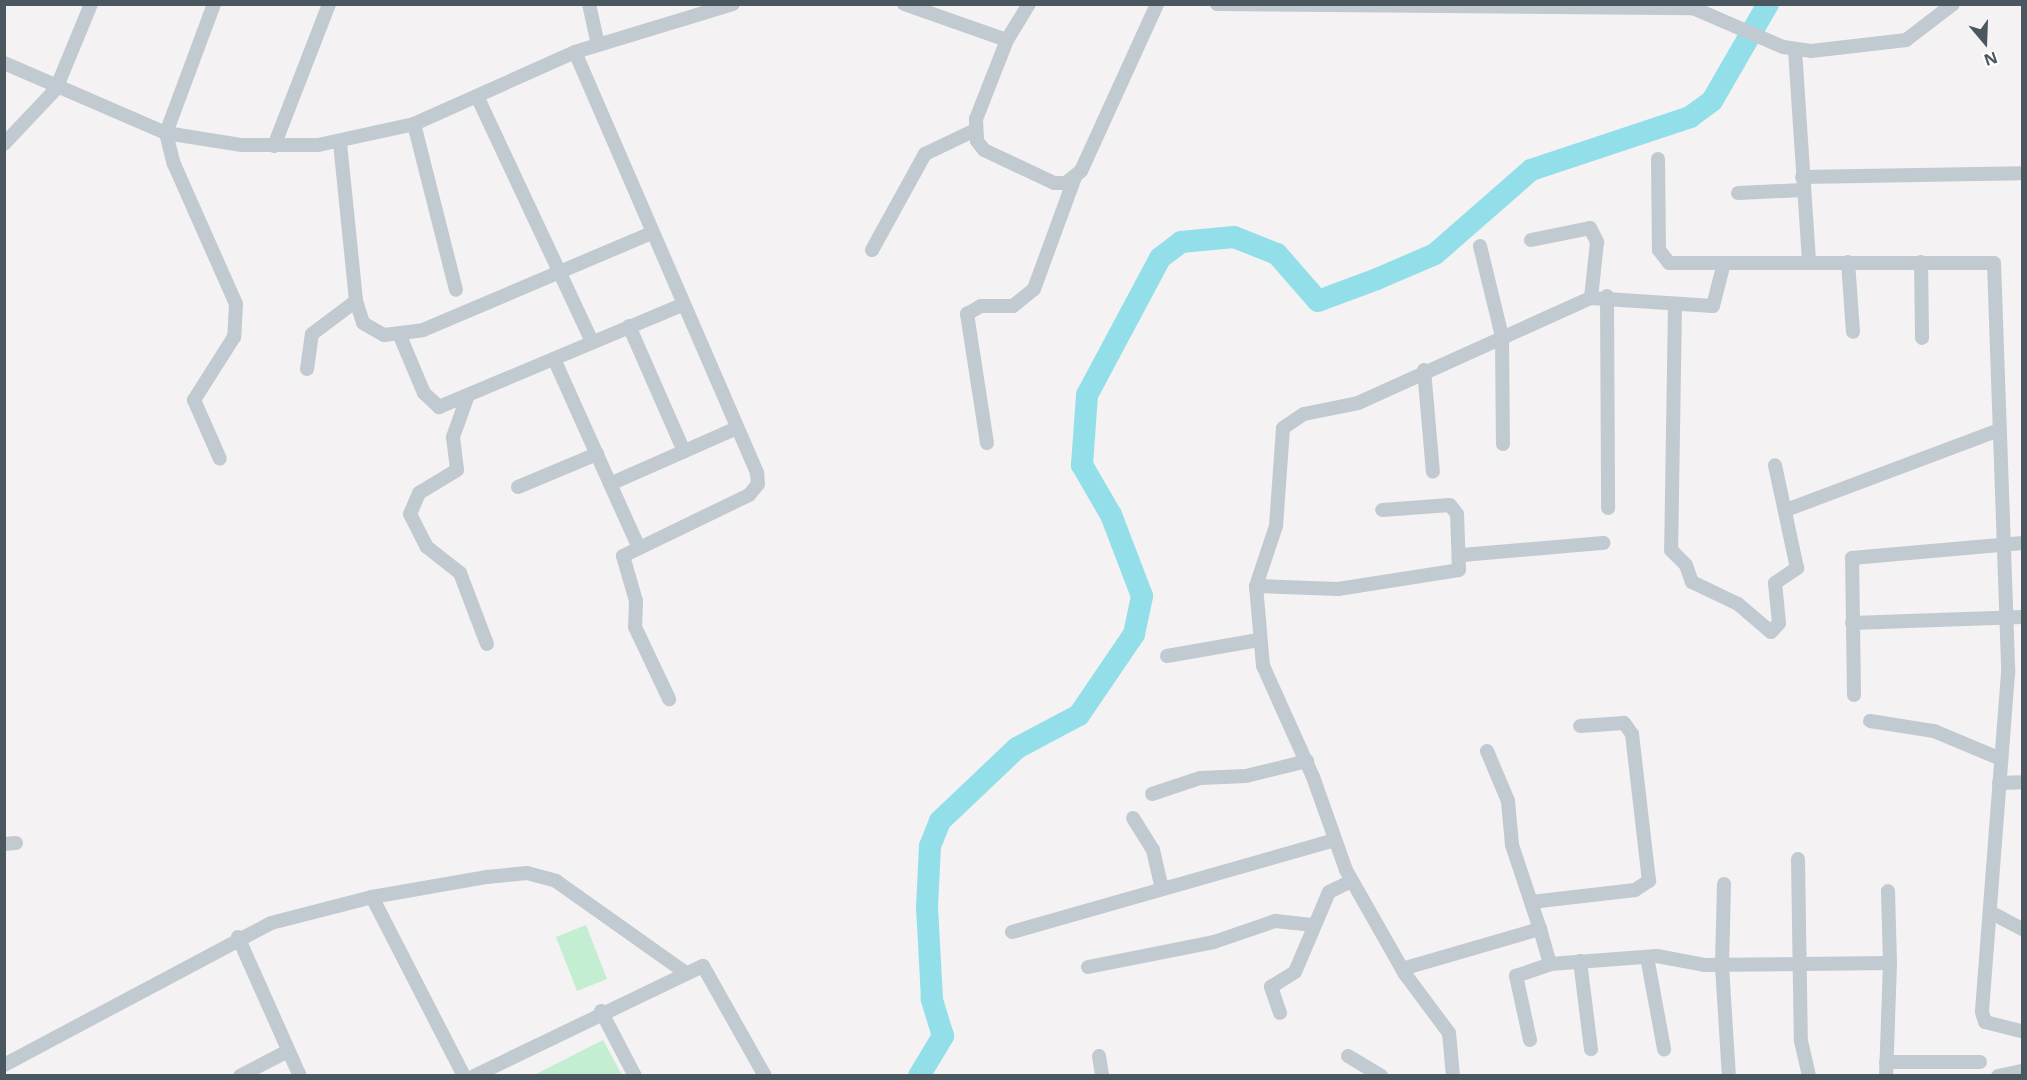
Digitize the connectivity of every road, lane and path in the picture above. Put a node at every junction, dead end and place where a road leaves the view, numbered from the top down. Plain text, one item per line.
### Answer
1 (91, 4) edge
2 (214, 4) edge
3 (329, 4) edge
4 (589, 4) edge
5 (733, 4) edge
6 (904, 4) edge
7 (1029, 4) edge
8 (1156, 4) edge
9 (1217, 4) edge
10 (1953, 4) edge
11 (924, 6) edge
12 (1657, 7) edge
13 (1007, 40) junction
14 (598, 45) junction
15 (1789, 48) junction
16 (575, 52) junction
17 (4, 63) edge
18 (56, 89) junction
19 (477, 96) junction
20 (414, 124) junction
21 (975, 130) junction
22 (166, 133) junction
23 (340, 143) junction
24 (4, 144) edge
25 (274, 146) junction
26 (1658, 159) dead end
27 (2022, 173) edge
28 (1075, 177) junction
29 (1803, 183) junction
30 (1738, 194) dead end
31 (651, 233) junction
32 (1531, 240) dead end
33 (1480, 246) dead end
34 (872, 250) dead end
35 (1809, 262) junction
36 (1848, 262) junction
37 (1921, 262) junction
38 (1724, 263) junction
39 (557, 273) junction
40 (456, 290) dead end
41 (1607, 296) junction
42 (1591, 298) junction
43 (356, 301) junction
44 (1675, 304) junction
45 (682, 305) junction
46 (628, 326) junction
47 (1852, 332) dead end
48 (400, 336) junction
49 (1502, 336) junction
50 (1922, 338) dead end
51 (592, 341) junction
52 (554, 359) junction
53 (307, 369) dead end
54 (1424, 370) junction
55 (468, 395) junction
56 (737, 428) junction
57 (1996, 431) junction
58 (987, 442) dead end
59 (1503, 444) dead end
60 (684, 451) junction
61 (597, 454) junction
62 (220, 459) dead end
63 (1775, 465) dead end
64 (1433, 472) dead end
65 (610, 484) junction
66 (518, 487) dead end
67 (1608, 508) dead end
68 (1382, 510) dead end
69 (1786, 510) junction
70 (1603, 543) dead end
71 (2002, 543) junction
72 (2022, 543) edge
73 (638, 546) junction
74 (1462, 555) junction
75 (1256, 586) junction
76 (2022, 616) edge
77 (2006, 617) junction
78 (1851, 623) junction
79 (1259, 640) junction
80 (487, 644) dead end
81 (1167, 656) dead end
82 (1854, 695) dead end
83 (669, 699) dead end
84 (1870, 721) dead end
85 (1580, 726) dead end
86 (1487, 751) dead end
87 (2001, 759) junction
88 (1307, 761) junction
89 (2022, 782) edge
90 (1999, 783) junction
91 (1152, 794) dead end
92 (1133, 818) dead end
93 (1332, 841) junction
94 (1798, 859) dead end
95 (1352, 881) junction
96 (1724, 884) dead end
97 (1161, 886) junction
98 (1888, 891) dead end
99 (372, 897) junction
100 (1531, 902) junction
101 (1990, 912) junction
102 (1312, 925) junction
103 (1540, 928) junction
104 (2022, 929) edge
105 (1012, 932) dead end
106 (237, 937) junction
107 (1647, 957) junction
108 (1580, 961) junction
109 (1890, 963) junction
110 (1550, 964) junction
111 (1798, 964) junction
112 (1722, 966) junction
113 (1088, 968) dead end
114 (1402, 969) junction
115 (686, 973) junction
116 (601, 1011) junction
117 (1280, 1013) dead end
118 (2022, 1031) edge
119 (1530, 1040) dead end
120 (1591, 1049) dead end
121 (1664, 1049) dead end
122 (288, 1051) junction
123 (1099, 1056) dead end
124 (1348, 1056) dead end
125 (1980, 1062) dead end
126 (4, 1065) edge
127 (1886, 1069) edge
128 (2022, 1071) edge
129 (240, 1076) edge
130 (300, 1076) edge
131 (464, 1076) edge
132 (474, 1076) edge
133 (635, 1076) edge
134 (765, 1076) edge
135 (1102, 1076) edge
136 (1381, 1076) edge
137 (1453, 1076) edge
138 (1729, 1076) edge
139 (1809, 1076) edge
140 (1998, 1076) edge

1 - 18 street
2 - 22 street
3 - 25 street
4 - 14 street
5 - 14 street
6 - 11 street
7 - 13 street
8 - 28 street
9 - 12 street
10 - 15 street
11 - 13 street
12 - 15 street
13 - 21 street
14 - 16 street
15 - 29 street
16 - 19 street
16 - 31 street
17 - 18 street
18 - 22 street
18 - 24 street
19 - 20 street
19 - 39 street
20 - 23 street
20 - 40 street
21 - 28 street
21 - 34 street
22 - 25 street
22 - 62 street
23 - 25 street
23 - 43 street
26 - 38 street
27 - 29 street
28 - 58 street
29 - 30 street
29 - 35 street
31 - 39 street
31 - 45 street
32 - 42 street
33 - 49 street
35 - 36 street
35 - 38 street
36 - 37 street
36 - 47 street
37 - 50 street
37 - 57 street
38 - 44 street
39 - 48 street
39 - 51 street
41 - 42 street
41 - 44 street
41 - 67 street
42 - 49 street
43 - 48 street
43 - 53 street
44 - 69 street
45 - 46 street
45 - 56 street
46 - 51 street
46 - 60 street
48 - 55 street
49 - 54 street
49 - 59 street
51 - 52 street
52 - 55 street
52 - 61 street
54 - 64 street
54 - 75 street
55 - 80 street
56 - 60 street
56 - 73 street
57 - 69 street
57 - 71 street
60 - 65 street
61 - 65 street
61 - 66 street
63 - 69 street
65 - 73 street
68 - 74 street
70 - 74 street
71 - 72 street
71 - 77 street
71 - 78 street
73 - 83 street
74 - 75 street
75 - 79 street
76 - 77 street
77 - 78 street
77 - 87 street
78 - 82 street
79 - 81 street
79 - 88 street
84 - 87 street
85 - 100 street
86 - 100 street
87 - 90 street
88 - 91 street
88 - 93 street
89 - 90 street
90 - 101 street
92 - 97 street
93 - 95 street
93 - 97 street
94 - 111 street
95 - 102 street
95 - 114 street
96 - 112 street
97 - 105 street
98 - 109 street
99 - 106 street
99 - 115 street
99 - 131 street
100 - 103 street
101 - 104 street
101 - 118 street
102 - 113 street
102 - 117 street
103 - 110 street
103 - 114 street
106 - 122 street
106 - 126 street
107 - 108 street
107 - 112 street
107 - 121 street
108 - 110 street
108 - 120 street
109 - 111 street
109 - 127 street
110 - 119 street
111 - 112 street
111 - 139 street
112 - 138 street
114 - 137 street
115 - 116 street
115 - 134 street
116 - 132 street
116 - 133 street
122 - 129 street
122 - 130 street
123 - 135 street
124 - 136 street
125 - 127 street
128 - 140 street

